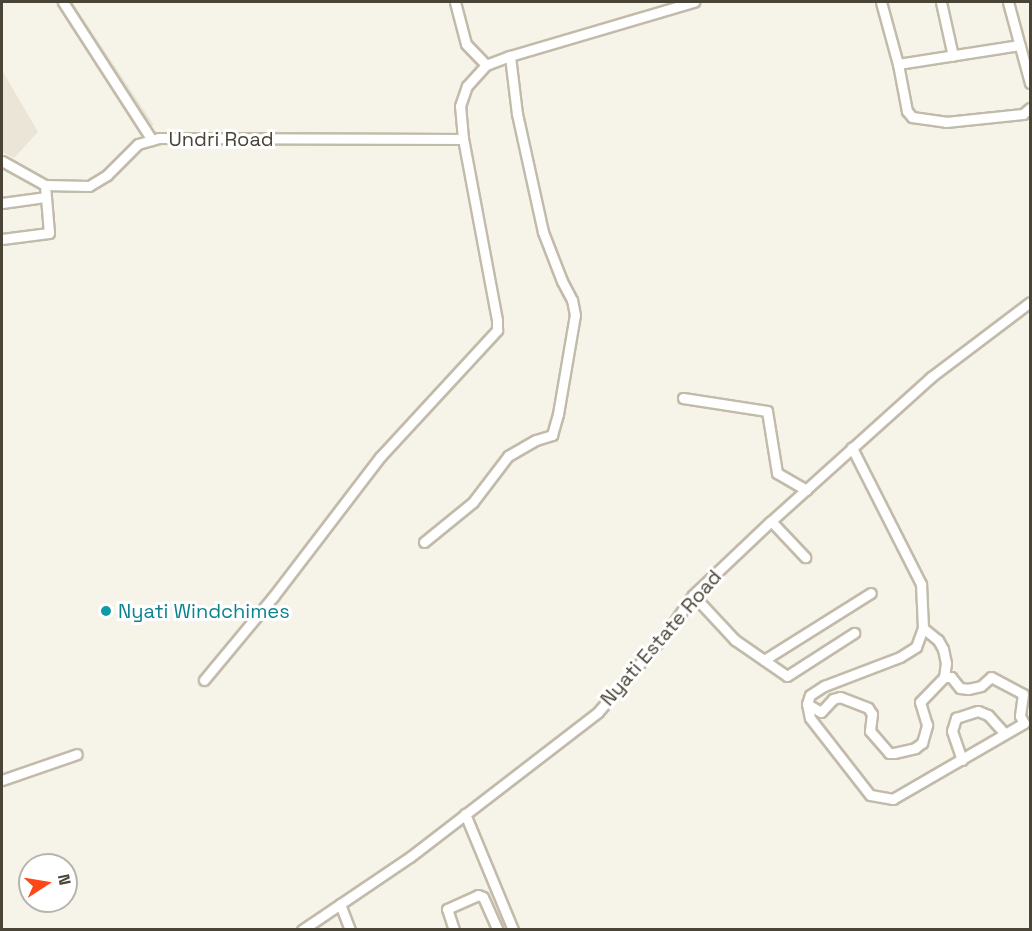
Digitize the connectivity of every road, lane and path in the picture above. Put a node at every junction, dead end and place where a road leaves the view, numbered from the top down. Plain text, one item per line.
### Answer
1 (63, 2) edge
2 (455, 2) edge
3 (694, 2) edge
4 (881, 2) edge
5 (940, 2) edge
6 (1008, 2) edge
7 (1020, 45) junction
8 (510, 56) junction
9 (953, 56) junction
10 (898, 64) junction
11 (486, 65) junction
12 (1030, 83) edge
13 (1030, 108) edge
14 (463, 139) junction
15 (152, 140) junction
16 (2, 160) edge
17 (45, 185) junction
18 (45, 197) junction
19 (2, 203) edge
20 (2, 239) edge
21 (1030, 302) edge
22 (683, 398) dead end
23 (852, 448) junction
24 (806, 490) junction
25 (771, 521) junction
26 (424, 542) dead end
27 (805, 556) dead end
28 (871, 593) dead end
29 (693, 595) junction
30 (923, 628) junction
31 (854, 633) dead end
32 (764, 660) junction
33 (944, 677) junction
34 (204, 680) dead end
35 (807, 705) junction
36 (1005, 734) junction
37 (77, 754) dead end
38 (962, 760) junction
39 (2, 780) edge
40 (465, 814) junction
41 (340, 904) junction
42 (302, 930) edge
43 (350, 930) edge
44 (454, 930) edge
45 (498, 930) edge
46 (513, 930) edge

1 - 15 street
2 - 11 street
3 - 8 street
4 - 10 street
5 - 9 street
6 - 7 street
7 - 9 street
7 - 12 street
8 - 11 street
8 - 26 street
9 - 10 street
10 - 13 street
11 - 14 street
14 - 15 street, Undri Road
14 - 34 street
15 - 17 street, Undri Road
16 - 17 street, Undri Road
17 - 18 street
18 - 19 street
18 - 20 street
21 - 23 street, Nyati Estate Road
22 - 24 street
23 - 24 street, Nyati Estate Road
23 - 30 street
24 - 25 street, Nyati Estate Road
25 - 27 street
25 - 29 street, Nyati Estate Road
28 - 32 street
29 - 32 street
29 - 40 street, Nyati Estate Road
30 - 33 street
30 - 35 street
31 - 32 street
33 - 35 street
33 - 36 street
35 - 38 street
36 - 38 street
36 - 38 street
37 - 39 street
40 - 41 street, Nyati Estate Road
40 - 46 street
41 - 42 street, Nyati Estate Road
41 - 43 street
44 - 45 street

